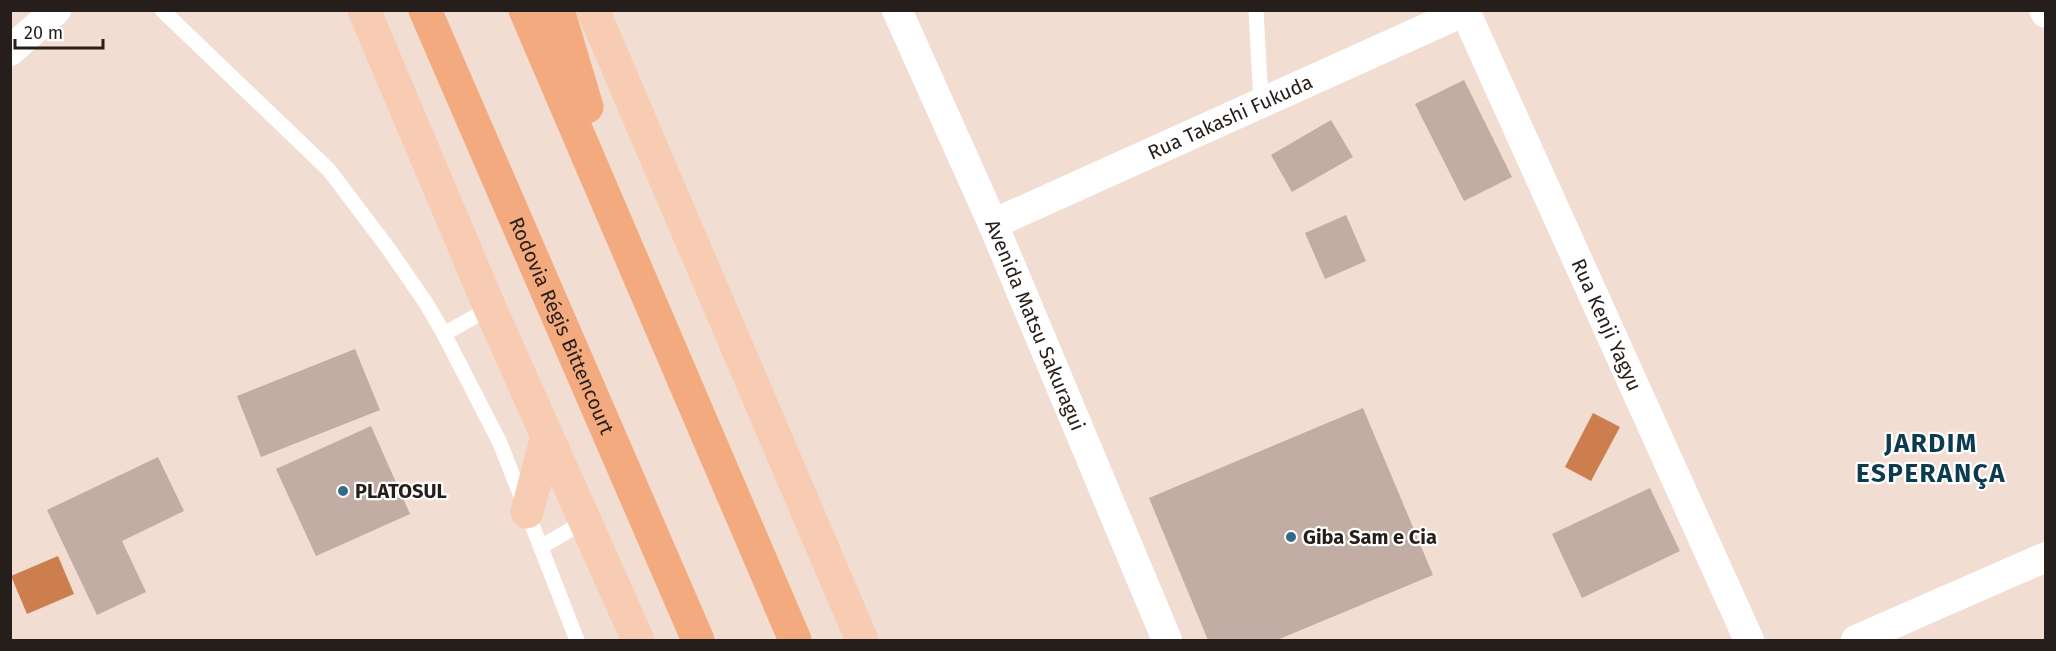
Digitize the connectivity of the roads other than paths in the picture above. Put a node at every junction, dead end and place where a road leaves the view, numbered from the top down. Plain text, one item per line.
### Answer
1 (56, 10) edge
2 (162, 10) edge
3 (364, 10) edge
4 (425, 10) edge
5 (525, 10) edge
6 (558, 10) edge
7 (593, 10) edge
8 (897, 10) edge
9 (1256, 10) edge
10 (1465, 10) edge
11 (10, 51) edge
12 (1261, 102) junction
13 (993, 224) junction
14 (646, 291) junction
15 (490, 308) junction
16 (444, 334) junction
17 (547, 436) junction
18 (527, 512) junction
19 (585, 521) junction
20 (541, 547) junction
21 (2046, 556) edge
22 (577, 640) edge
23 (638, 640) edge
24 (698, 640) edge
25 (795, 640) edge
26 (862, 640) edge
27 (1167, 640) edge
28 (1749, 640) edge
29 (1856, 640) edge

1 - 11 street
2 - 16 lane
3 - 15 main road
4 - 24 highway, Rodovia Régis Bittencourt
5 - 14 highway
6 - 14 highway
7 - 26 main road
8 - 13 street, Avenida Matsu Sakuragui
9 - 12 lane
10 - 12 street, Rua Takashi Fukuda
10 - 28 street, Rua Kenji Yagyu
12 - 13 street, Rua Takashi Fukuda
13 - 27 street, Avenida Matsu Sakuragui
14 - 25 highway
15 - 16 lane
15 - 17 main road
16 - 18 lane
17 - 18 main road
17 - 19 main road
18 - 20 lane
19 - 20 lane
19 - 23 main road
20 - 22 lane
21 - 29 street

